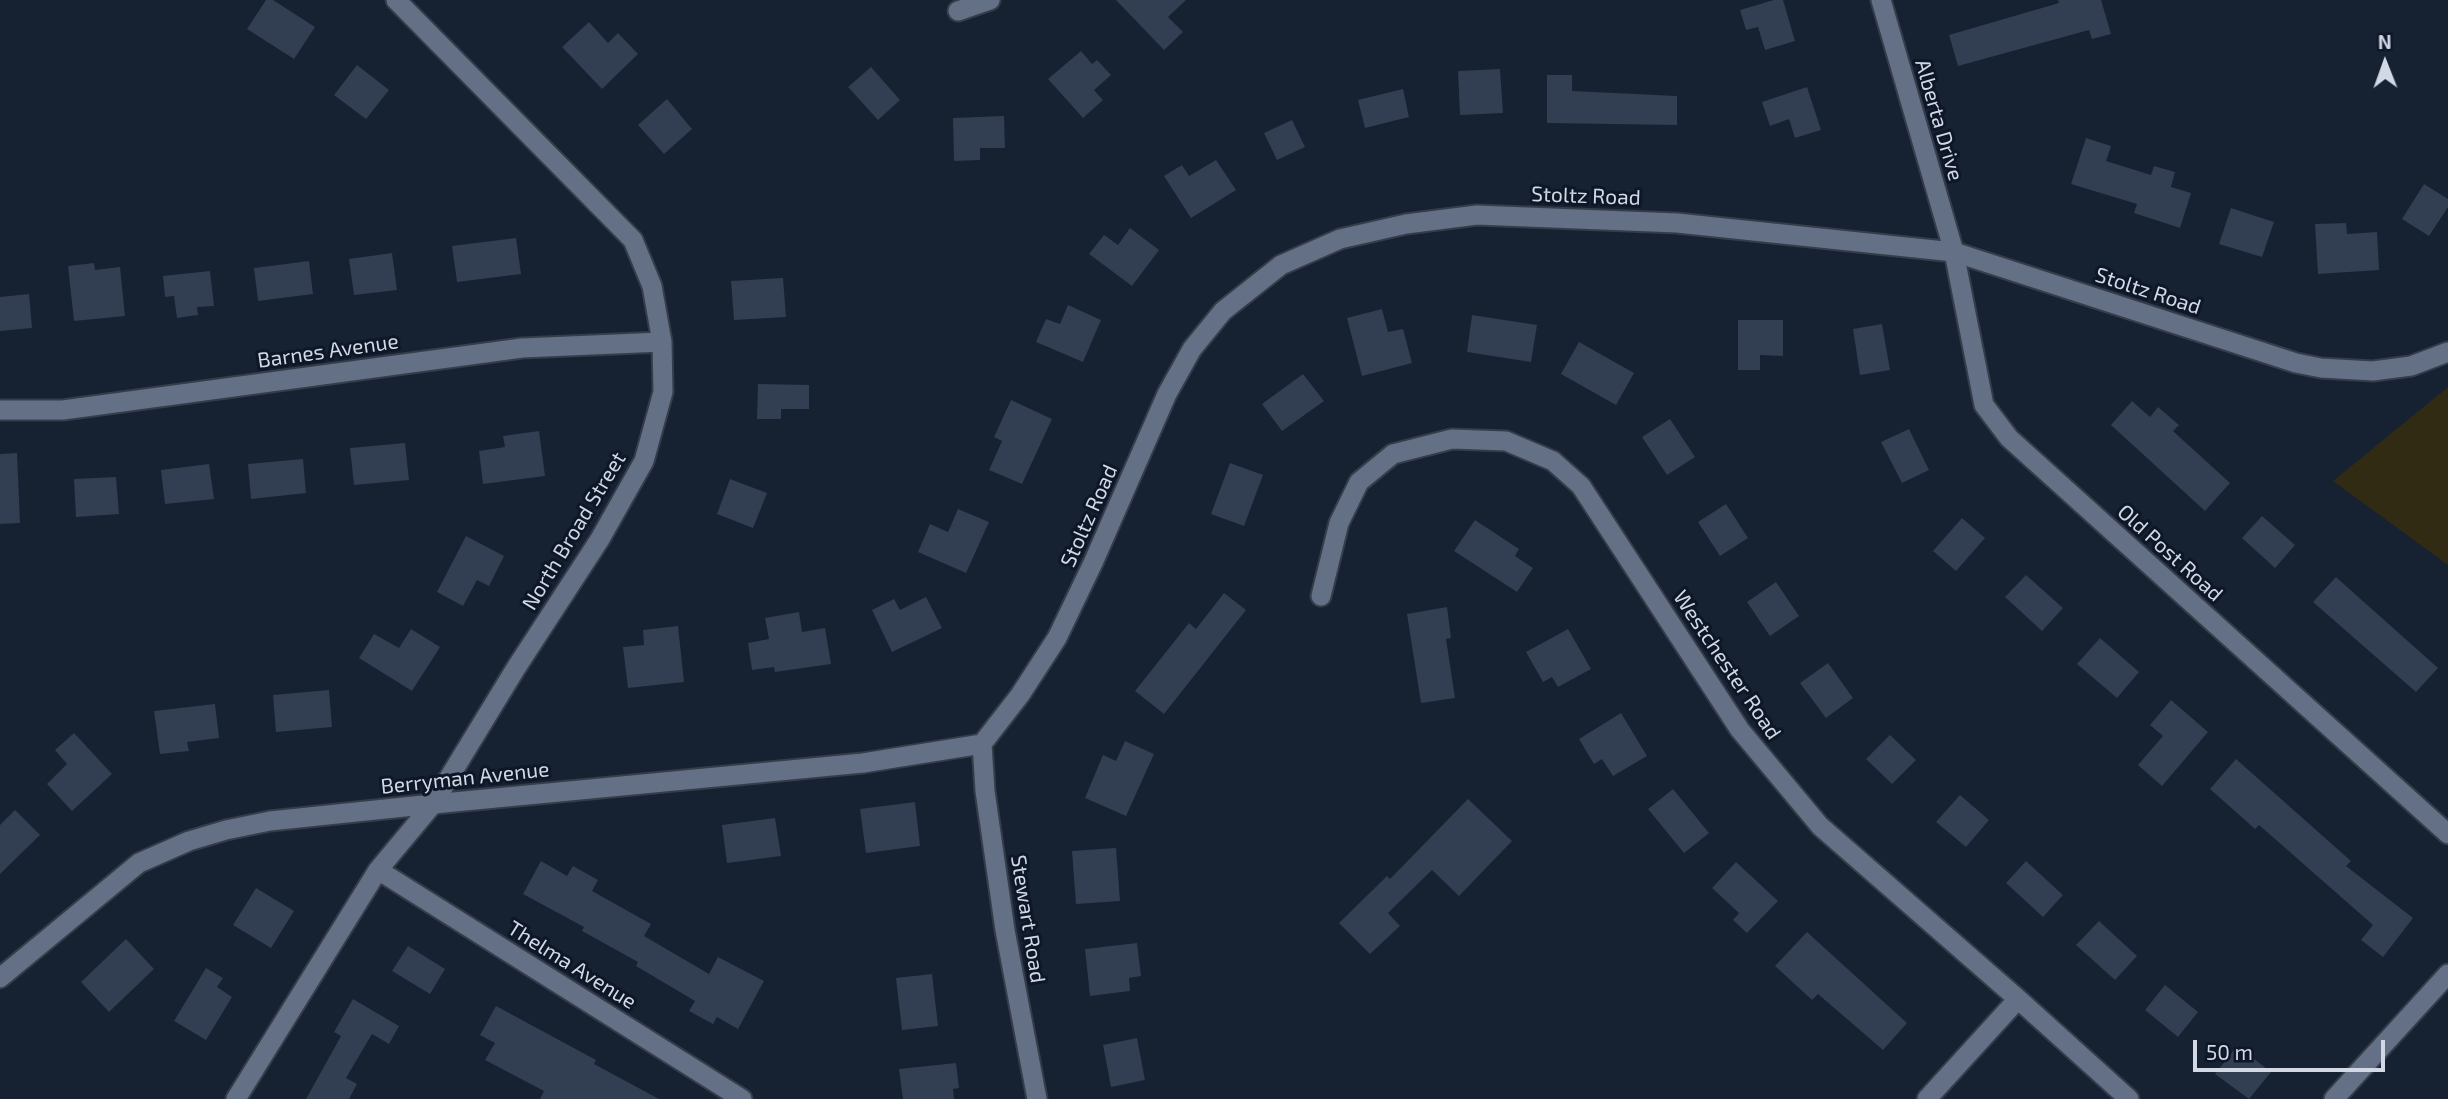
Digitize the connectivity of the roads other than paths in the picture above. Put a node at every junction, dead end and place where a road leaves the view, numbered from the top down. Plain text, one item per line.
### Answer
1 (396, 0) edge
2 (990, 0) edge
3 (1881, 0) edge
4 (958, 11) dead end
5 (1954, 252) junction
6 (662, 342) junction
7 (2448, 352) edge
8 (0, 410) edge
9 (1321, 596) dead end
10 (982, 744) junction
11 (433, 804) junction
12 (2448, 834) edge
13 (378, 870) junction
14 (2448, 974) edge
15 (0, 978) edge
16 (2018, 999) junction
17 (236, 1099) edge
18 (743, 1099) edge
19 (1037, 1099) edge
20 (1927, 1099) edge
21 (2129, 1099) edge
22 (2334, 1099) edge

1 - 6 street, North Broad Street
2 - 4 street
3 - 5 street, Alberta Drive
5 - 7 street, Stoltz Road
5 - 10 street, Stoltz Road
5 - 12 street, Old Post Road
6 - 8 street, Barnes Avenue
6 - 11 street, North Broad Street
9 - 16 street, Westchester Road
10 - 11 street, Berryman Avenue
10 - 19 street, Stewart Road
11 - 13 street, North Broad Street
11 - 15 street, Berryman Avenue
13 - 17 street, North Broad Street
13 - 18 street, Thelma Avenue
14 - 22 street
16 - 20 street
16 - 21 street, Westchester Road

